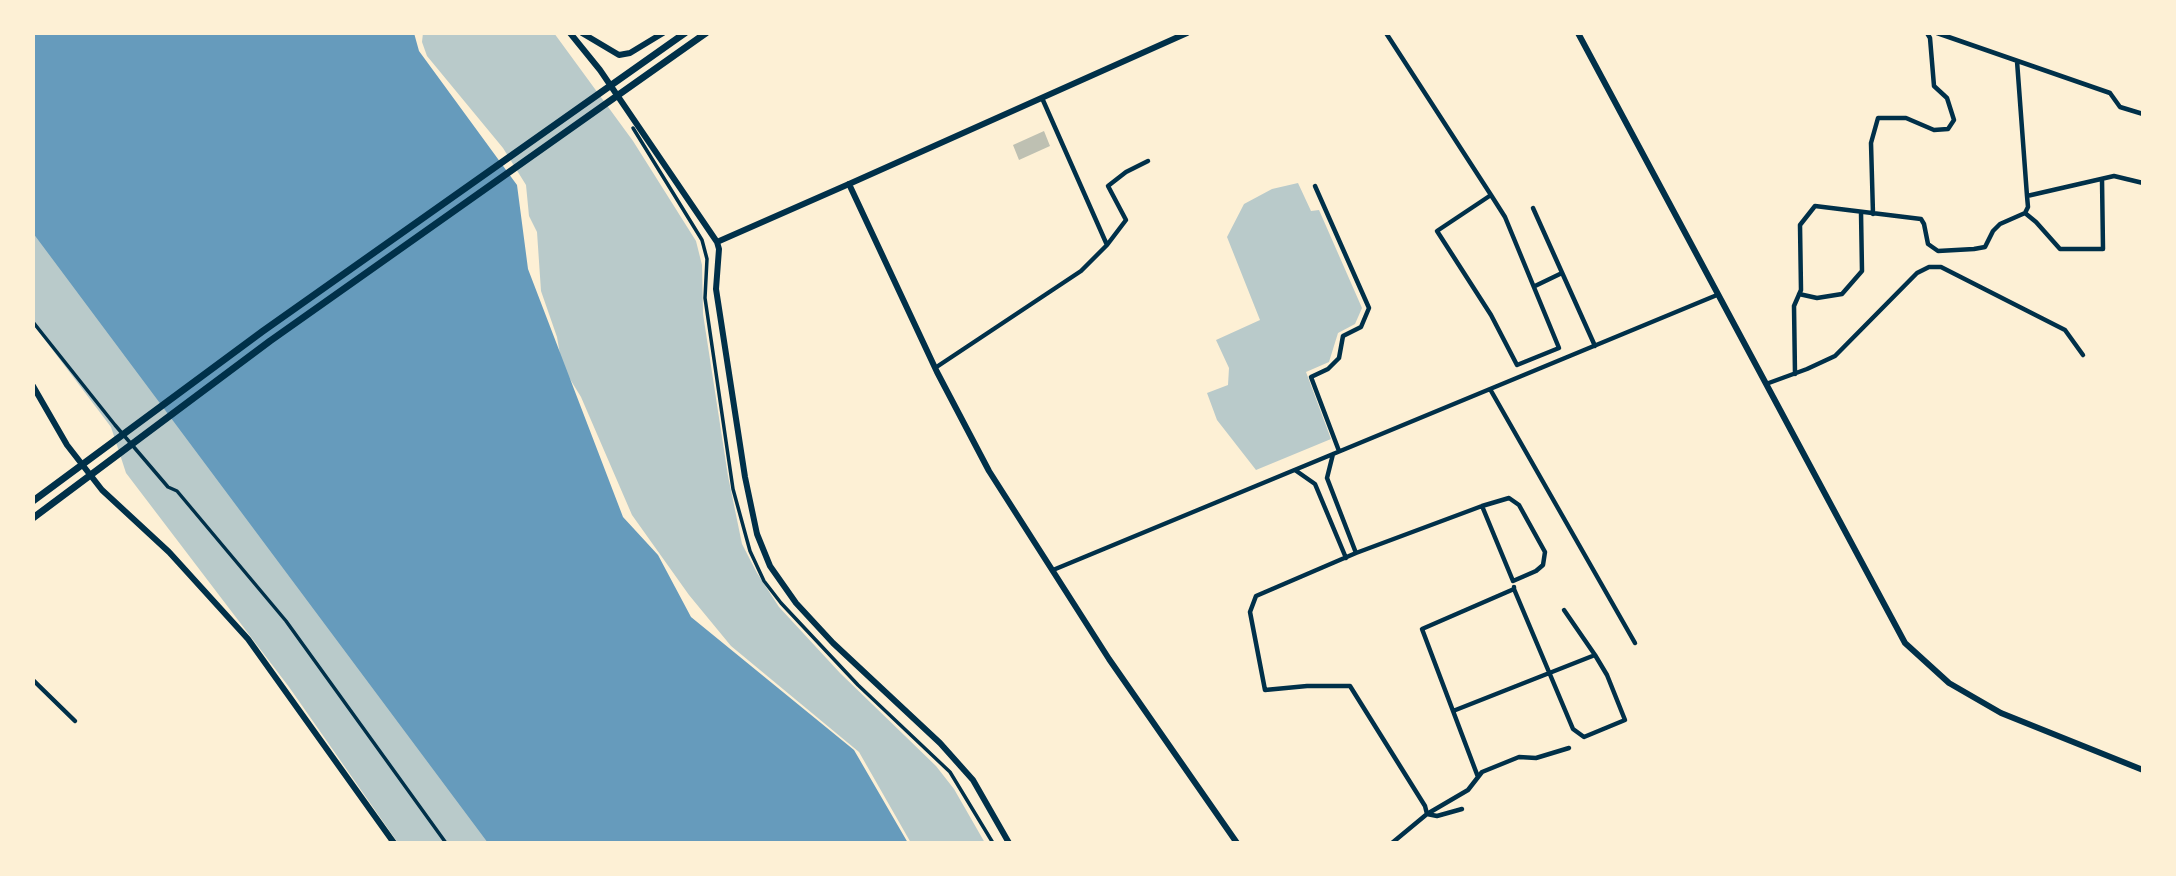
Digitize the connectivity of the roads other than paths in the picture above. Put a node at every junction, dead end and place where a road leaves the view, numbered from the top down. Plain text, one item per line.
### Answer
1 (570, 33) edge
2 (582, 33) edge
3 (663, 33) edge
4 (685, 33) edge
5 (706, 33) edge
6 (1187, 33) edge
7 (1386, 33) edge
8 (1578, 33) edge
9 (1927, 33) edge
10 (1937, 33) edge
11 (2017, 61) junction
12 (1042, 98) junction
13 (2143, 114) edge
14 (633, 128) dead end
15 (1148, 161) dead end
16 (2102, 179) junction
17 (2143, 183) edge
18 (849, 184) junction
19 (1315, 186) dead end
20 (1492, 195) junction
21 (2027, 196) junction
22 (1533, 208) dead end
23 (1860, 212) junction
24 (2025, 213) junction
25 (1873, 214) junction
26 (717, 242) junction
27 (1107, 245) junction
28 (1562, 273) junction
29 (1535, 286) junction
30 (1799, 294) junction
31 (1717, 295) junction
32 (33, 322) edge
33 (1595, 346) junction
34 (2083, 355) dead end
35 (935, 368) junction
36 (1795, 374) junction
37 (1765, 384) junction
38 (33, 386) edge
39 (1490, 389) junction
40 (1339, 451) junction
41 (1333, 454) junction
42 (1294, 470) junction
43 (33, 501) edge
44 (1482, 506) junction
45 (33, 517) edge
46 (1356, 553) junction
47 (1346, 558) junction
48 (1053, 570) junction
49 (1513, 581) junction
50 (1514, 589) junction
51 (1564, 610) dead end
52 (1635, 643) dead end
53 (1595, 655) junction
54 (1550, 673) junction
55 (33, 680) edge
56 (1453, 711) junction
57 (75, 721) dead end
58 (1569, 748) dead end
59 (2143, 770) edge
60 (1478, 777) junction
61 (1462, 809) dead end
62 (1427, 814) junction
63 (394, 843) edge
64 (446, 843) edge
65 (993, 843) edge
66 (1009, 843) edge
67 (1237, 843) edge
68 (1392, 843) edge

1 - 26 street
2 - 3 street
4 - 43 main road
5 - 45 main road
6 - 12 street
7 - 20 street
8 - 31 street
9 - 25 street
10 - 11 street
11 - 13 street
11 - 21 street
12 - 18 street
12 - 27 street
14 - 65 street
15 - 27 street
16 - 17 street
16 - 21 street
16 - 24 street
18 - 26 street
18 - 35 street
19 - 40 street
20 - 29 street
20 - 29 street
21 - 24 street
22 - 28 street
23 - 25 street
23 - 30 street
23 - 30 street
24 - 25 street
26 - 66 street
27 - 35 street
28 - 29 street
28 - 33 street
30 - 36 street
31 - 33 street
31 - 37 street
32 - 64 street
33 - 39 street
34 - 36 street
35 - 48 street
36 - 37 street
37 - 59 street
38 - 63 street
39 - 40 street
39 - 52 street
40 - 41 street
41 - 42 street
41 - 46 street
42 - 47 street
42 - 48 street
44 - 46 street
44 - 49 street
44 - 49 street
46 - 47 street
47 - 62 street
48 - 67 street
49 - 50 street
50 - 54 street
50 - 56 street
51 - 53 street
53 - 54 street
53 - 54 street
54 - 56 street
55 - 57 street
56 - 60 street
58 - 60 street
60 - 62 street
61 - 62 street
62 - 68 street

